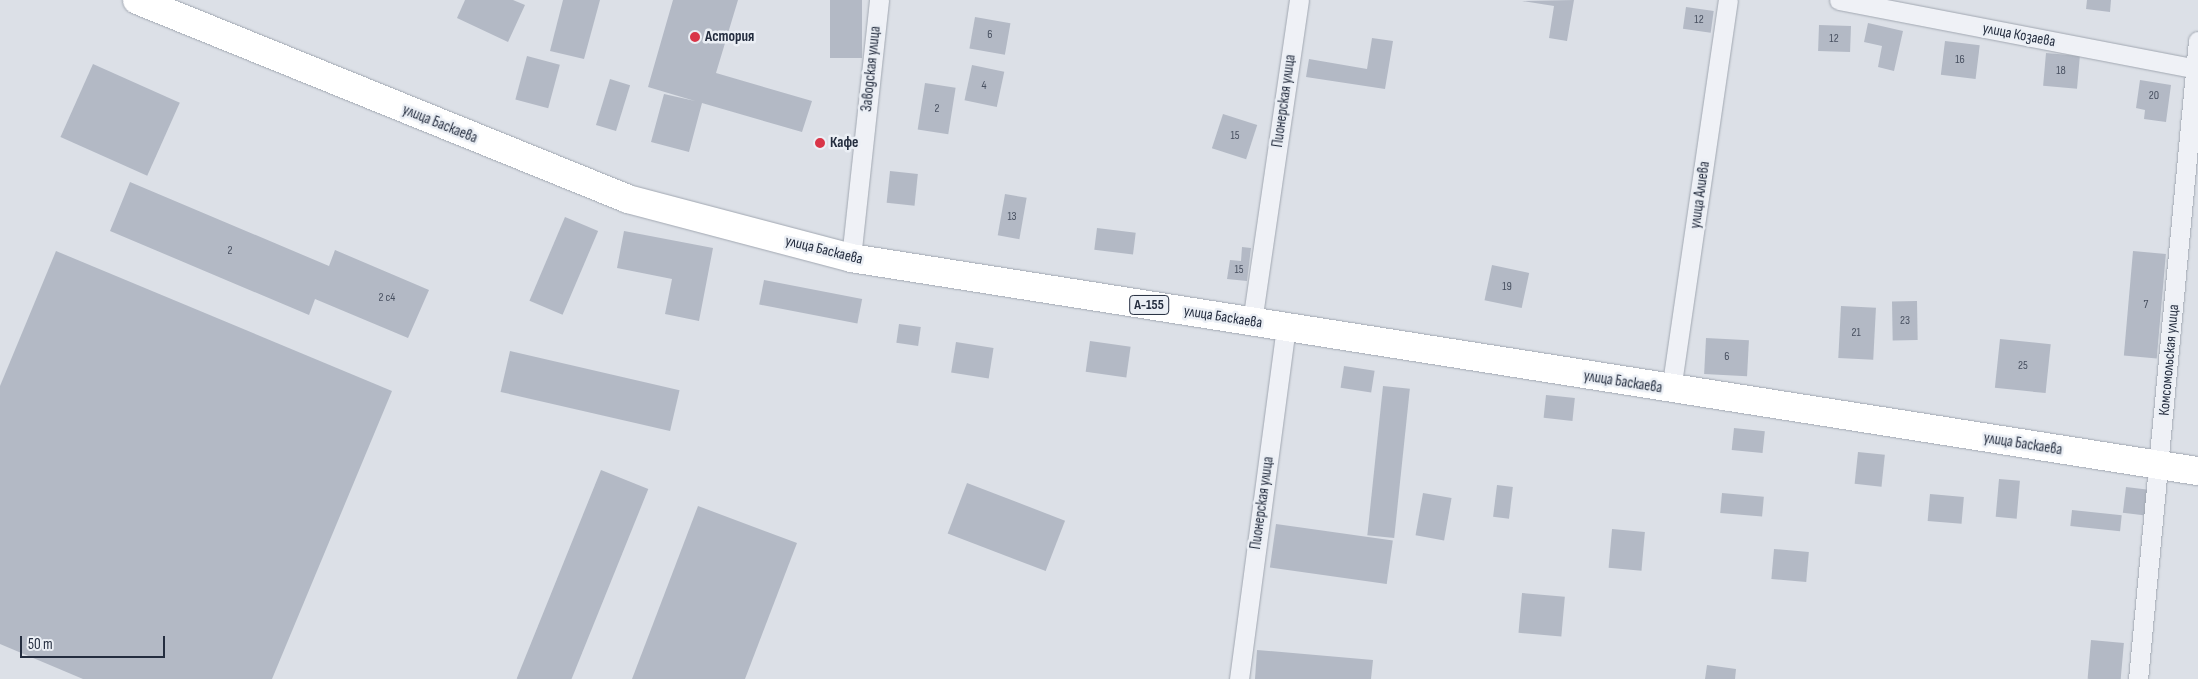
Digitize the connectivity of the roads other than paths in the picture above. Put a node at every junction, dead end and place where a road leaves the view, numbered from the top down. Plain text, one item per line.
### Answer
1 (137, 0) edge
2 (879, 0) edge
3 (1299, 0) edge
4 (1728, 0) edge
5 (1839, 0) edge
6 (2198, 42) edge
7 (2197, 69) edge
8 (851, 258) junction
9 (1252, 322) junction
10 (1286, 328) junction
11 (1671, 390) junction
12 (2160, 465) junction
13 (2198, 471) edge
14 (1239, 679) edge
15 (2138, 679) edge

1 - 8 main road, улица Баскаева / А-155
2 - 8 street, Заводская улица
3 - 9 street, Пионерская улица
4 - 11 street, улица Алиева
5 - 7 street, улица Козаева
6 - 7 street, Комсомольская улица
7 - 12 street, Комсомольская улица
8 - 9 main road, улица Баскаева / А-155
9 - 10 main road, улица Баскаева / А-155
10 - 11 main road, улица Баскаева / А-155
10 - 14 street, Пионерская улица
11 - 12 main road, улица Баскаева / А-155
12 - 13 main road, улица Баскаева / А-155
12 - 15 street, Комсомольская улица

